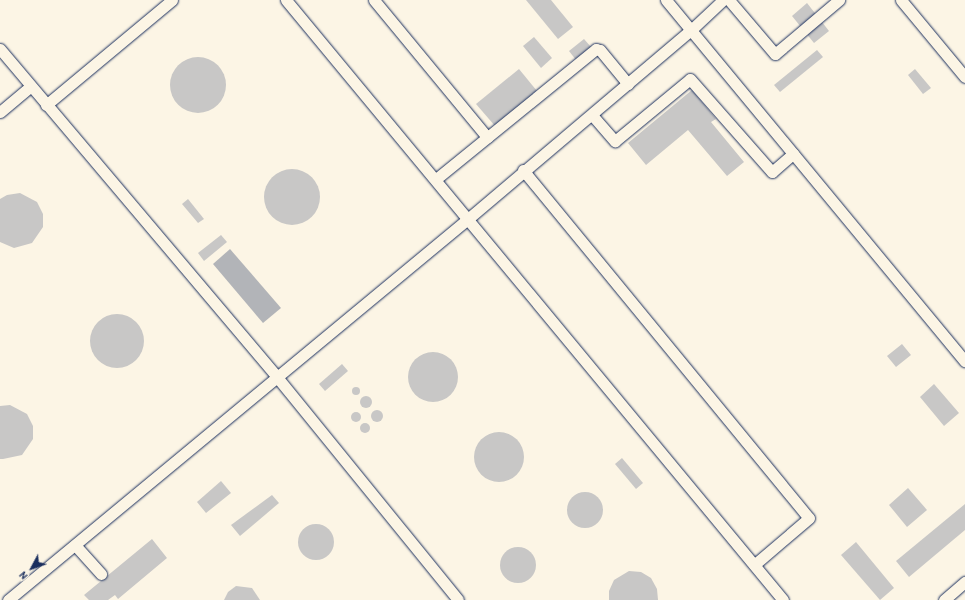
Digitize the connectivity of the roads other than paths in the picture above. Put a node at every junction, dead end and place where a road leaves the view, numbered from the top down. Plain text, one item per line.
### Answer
1 (172, 0) edge
2 (286, 0) edge
3 (374, 0) edge
4 (666, 0) edge
5 (723, 0) edge
6 (730, 0) edge
7 (839, 0) edge
8 (901, 0) edge
9 (692, 30) junction
10 (0, 49) edge
11 (965, 77) edge
12 (628, 84) junction
13 (31, 86) junction
14 (46, 105) junction
15 (0, 112) edge
16 (592, 115) junction
17 (487, 137) junction
18 (793, 154) junction
19 (523, 170) junction
20 (436, 179) junction
21 (469, 218) junction
22 (965, 361) edge
23 (277, 377) junction
24 (75, 545) junction
25 (754, 565) junction
26 (101, 574) dead end
27 (965, 582) edge
28 (0, 596) edge
29 (3, 600) edge
30 (8, 600) edge
31 (458, 600) edge
32 (783, 600) edge
33 (944, 600) edge

1 - 14 lane
2 - 20 lane
3 - 17 lane
4 - 9 lane
5 - 9 lane
6 - 7 lane
8 - 11 lane
9 - 12 lane
9 - 18 lane
10 - 13 lane
12 - 16 lane
12 - 17 lane
13 - 14 lane
13 - 15 lane
14 - 23 lane
16 - 18 lane
16 - 19 lane
17 - 20 lane
18 - 22 lane
19 - 21 lane
19 - 25 lane
20 - 21 lane
21 - 23 lane
21 - 25 lane
23 - 24 lane
23 - 31 lane
24 - 26 lane
24 - 30 lane
25 - 32 lane
27 - 33 lane
28 - 29 lane

